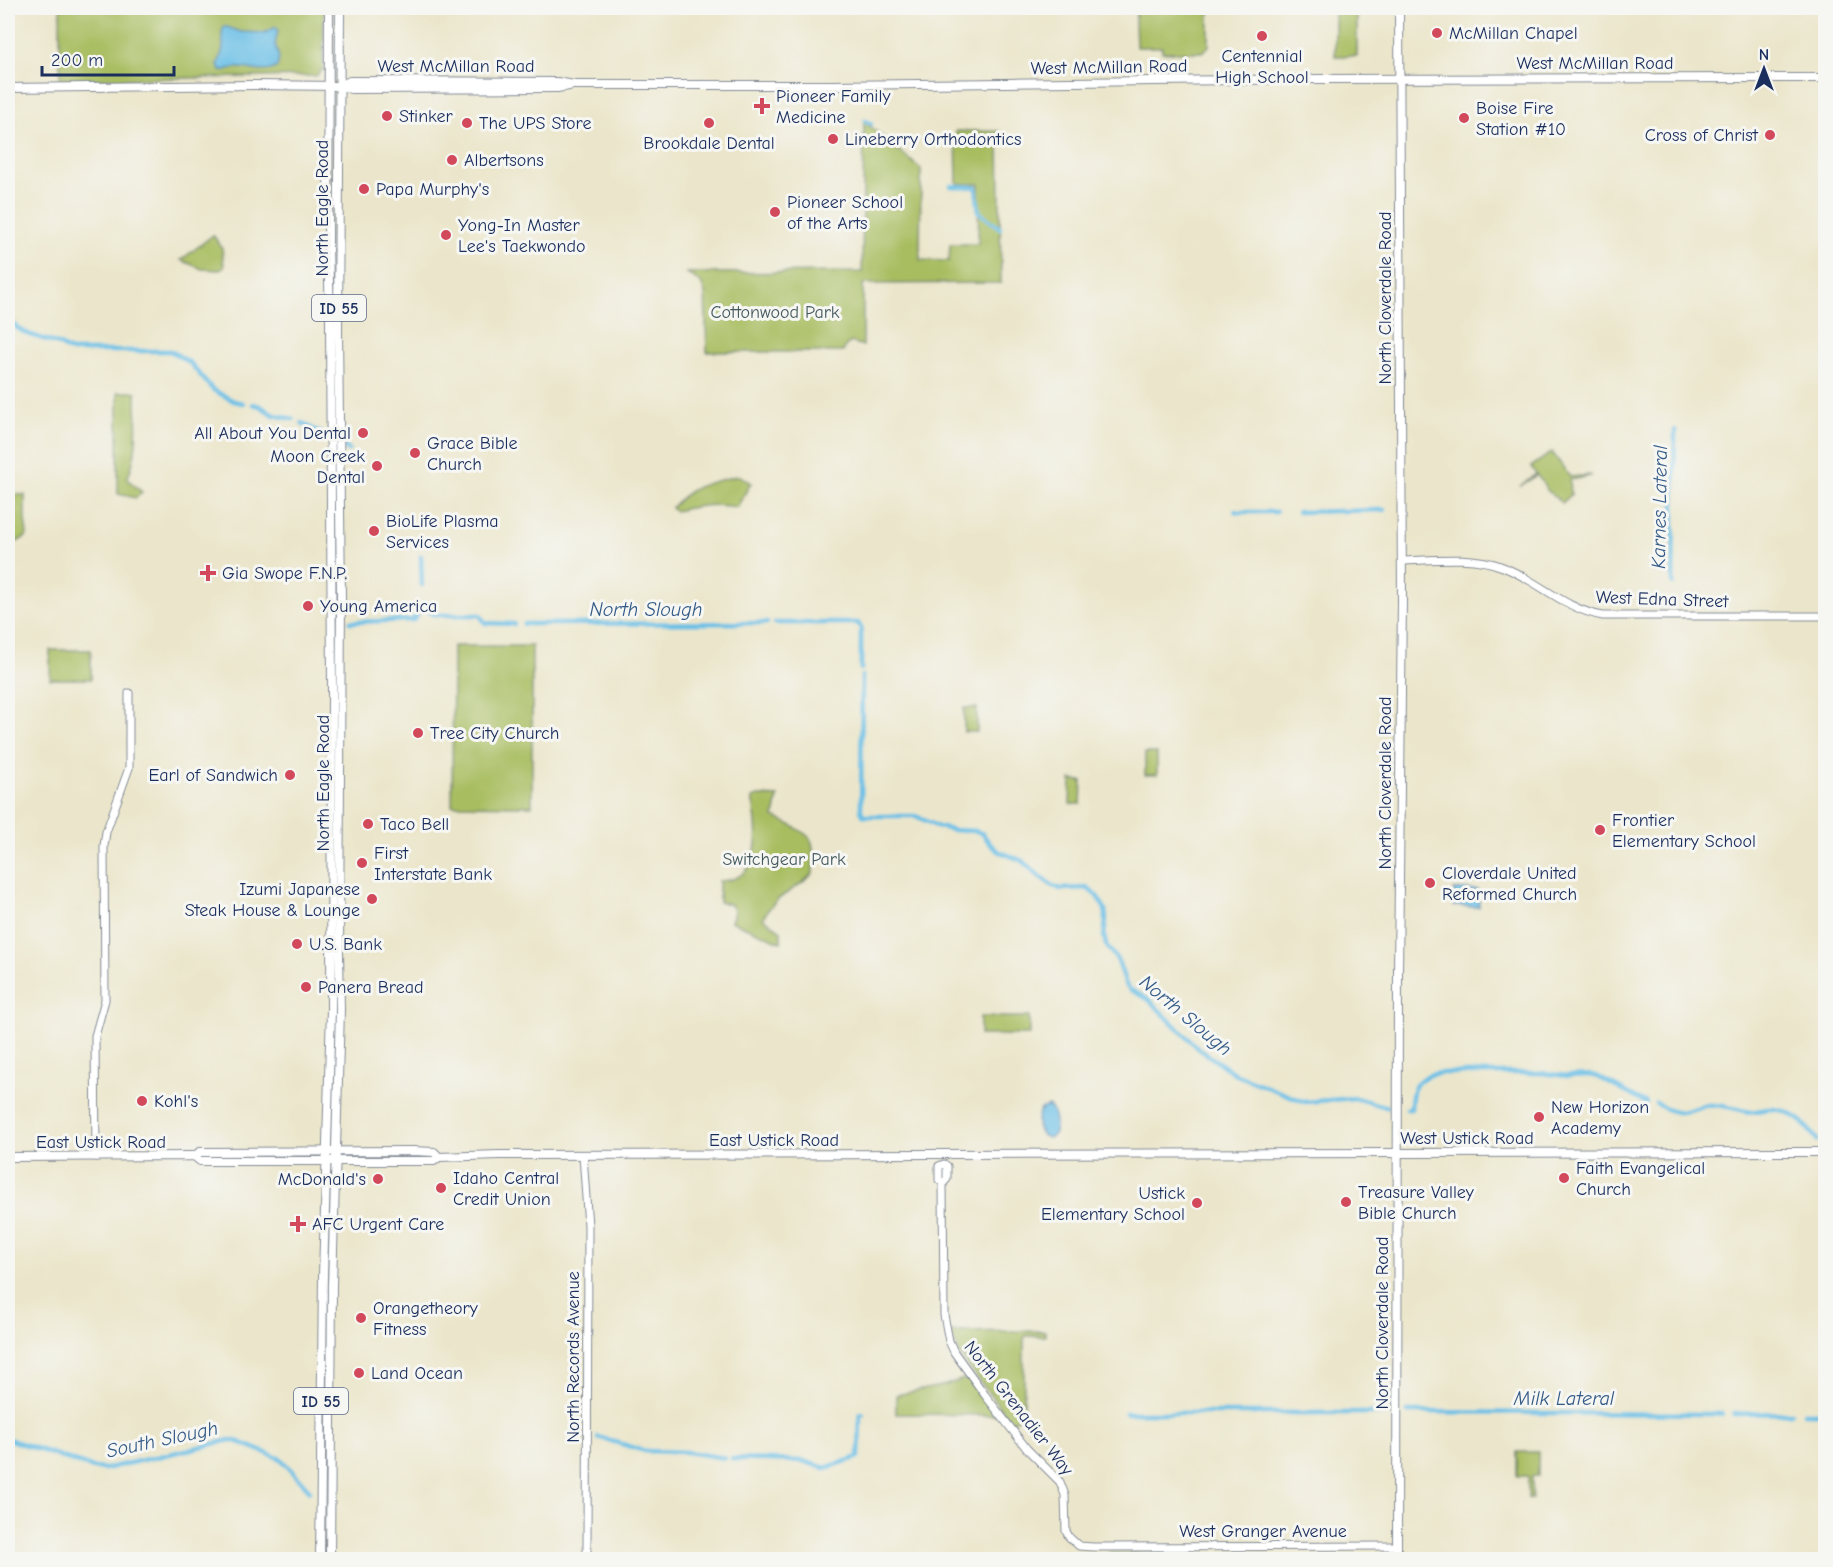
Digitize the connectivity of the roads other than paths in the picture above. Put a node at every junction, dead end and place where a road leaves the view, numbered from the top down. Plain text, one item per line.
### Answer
1 (329, 8) edge
2 (340, 8) edge
3 (1399, 8) edge
4 (1400, 78) junction
5 (1826, 78) edge
6 (519, 82) junction
7 (574, 85) junction
8 (328, 86) junction
9 (339, 86) junction
10 (8, 88) edge
11 (557, 88) junction
12 (334, 380) junction
13 (1402, 561) junction
14 (1826, 616) edge
15 (129, 693) dead end
16 (335, 882) junction
17 (327, 1151) junction
18 (1826, 1152) edge
19 (1108, 1154) joint
20 (1398, 1154) junction
21 (583, 1155) junction
22 (194, 1156) junction
23 (337, 1156) junction
24 (8, 1157) edge
25 (96, 1157) junction
26 (327, 1161) junction
27 (943, 1183) dead end
28 (323, 1342) junction
29 (331, 1377) junction
30 (322, 1384) junction
31 (330, 1449) junction
32 (1074, 1543) joint
33 (1397, 1546) junction
34 (320, 1560) edge
35 (330, 1560) edge
36 (587, 1560) edge
37 (1397, 1560) edge

1 - 8 highway, North Eagle Road / ID 55
2 - 9 highway, North Eagle Road / ID 55
3 - 4 main road, North Cloverdale Road
4 - 5 main road, West McMillan Road
4 - 7 main road, West McMillan Road
4 - 13 main road, North Cloverdale Road
6 - 7 main road, West McMillan Road
6 - 9 main road, West McMillan Road
6 - 11 main road
7 - 11 main road, West McMillan Road
8 - 9 main road, West McMillan Road
8 - 10 main road, West McMillan Road
8 - 12 highway, North Eagle Road / ID 55
9 - 11 main road, West McMillan Road
9 - 12 highway, North Eagle Road / ID 55
12 - 16 highway, North Eagle Road / ID 55
12 - 16 highway, North Eagle Road / ID 55
13 - 14 street, West Edna Street
13 - 20 main road, North Cloverdale Road
15 - 25 street
16 - 17 highway, North Eagle Road / ID 55
16 - 23 highway, North Eagle Road / ID 55
17 - 22 main road, East Ustick Road
17 - 23 main road, East Ustick Road
17 - 26 highway, North Eagle Road / ID 55
18 - 20 main road, West Ustick Road
19 - 20 main road, West Ustick Road
19 - 21 main road, East Ustick Road
20 - 33 main road, North Cloverdale Road
21 - 23 main road, East Ustick Road
21 - 36 street, North Records Avenue
22 - 25 main road, East Ustick Road
22 - 26 main road, East Ustick Road
23 - 26 main road, East Ustick Road
23 - 29 highway, North Eagle Road / ID 55
24 - 25 main road, East Ustick Road
26 - 28 highway, North Eagle Road / ID 55
27 - 32 street, North Grenadier Way
28 - 29 highway
28 - 30 highway, North Eagle Road / ID 55
29 - 31 highway, North Eagle Road / ID 55
30 - 31 highway
30 - 34 highway, North Eagle Road / ID 55
31 - 35 highway, North Eagle Road / ID 55
32 - 33 street, West Granger Avenue
33 - 37 main road, North Cloverdale Road

